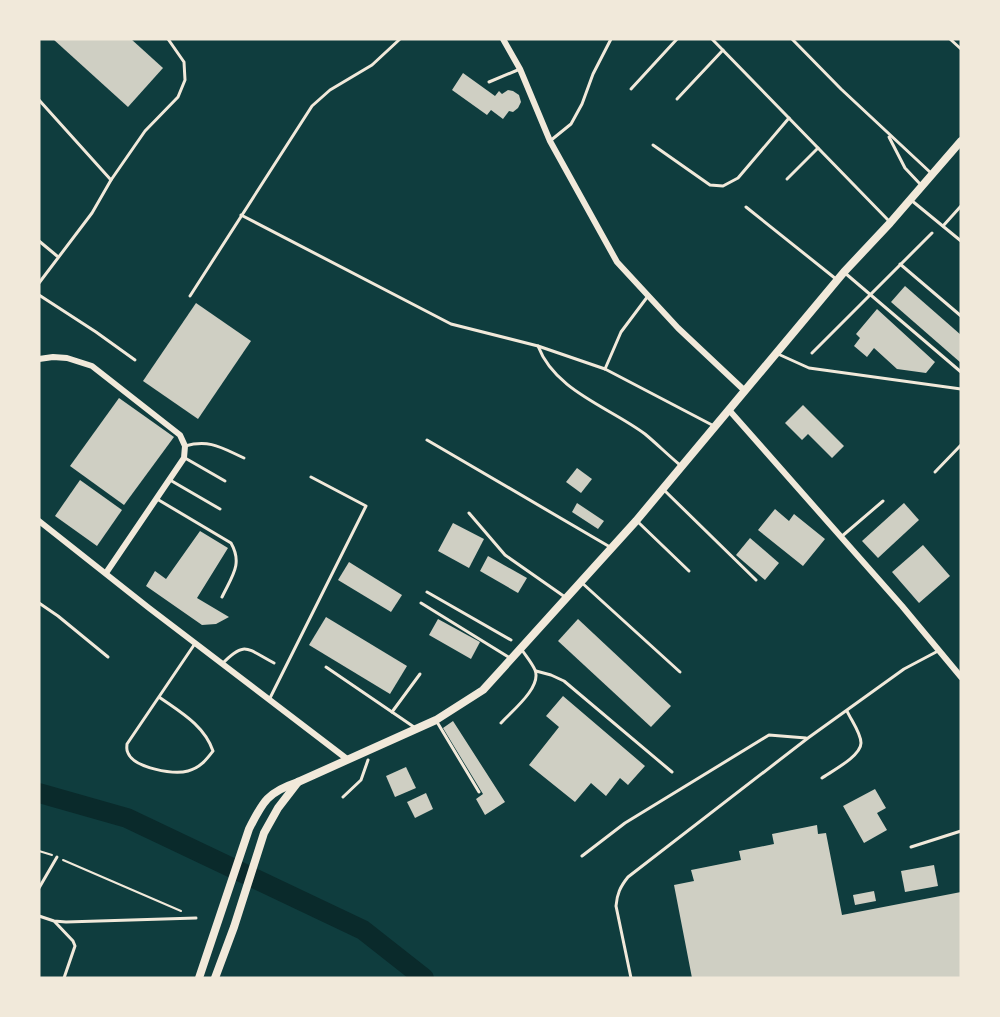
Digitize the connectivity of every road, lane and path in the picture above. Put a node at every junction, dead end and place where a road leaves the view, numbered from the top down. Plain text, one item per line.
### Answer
1 (168, 39) edge
2 (400, 39) edge
3 (503, 39) edge
4 (611, 39) edge
5 (676, 39) edge
6 (712, 39) edge
7 (792, 39) edge
8 (953, 40) edge
9 (961, 48) edge
10 (723, 50) junction
11 (519, 69) junction
12 (489, 82) dead end
13 (631, 89) dead end
14 (677, 99) dead end
15 (39, 100) edge
16 (789, 118) junction
17 (888, 133) junction
18 (550, 141) junction
19 (961, 141) edge
20 (653, 145) dead end
21 (818, 148) junction
22 (931, 173) junction
23 (787, 179) dead end
24 (111, 180) junction
25 (921, 185) junction
26 (909, 199) junction
27 (961, 206) edge
28 (746, 207) dead end
29 (241, 215) junction
30 (890, 223) junction
31 (943, 226) junction
32 (932, 233) dead end
33 (39, 241) edge
34 (961, 241) edge
35 (57, 256) junction
36 (900, 264) junction
37 (844, 272) junction
38 (837, 280) junction
39 (39, 283) edge
40 (869, 294) junction
41 (39, 296) edge
42 (190, 296) dead end
43 (648, 296) junction
44 (961, 316) edge
45 (538, 346) junction
46 (777, 353) junction
47 (812, 353) dead end
48 (39, 359) edge
49 (135, 360) dead end
50 (605, 369) junction
51 (961, 372) edge
52 (961, 389) edge
53 (745, 391) junction
54 (729, 410) junction
55 (715, 427) junction
56 (427, 440) dead end
57 (961, 445) edge
58 (185, 446) junction
59 (184, 458) junction
60 (244, 458) dead end
61 (681, 466) junction
62 (935, 472) dead end
63 (311, 477) dead end
64 (168, 480) junction
65 (225, 481) dead end
66 (662, 489) junction
67 (155, 499) junction
68 (883, 501) dead end
69 (220, 509) dead end
70 (469, 513) dead end
71 (39, 521) edge
72 (636, 521) junction
73 (841, 537) junction
74 (611, 548) junction
75 (689, 572) dead end
76 (105, 573) junction
77 (756, 580) dead end
78 (581, 582) junction
79 (427, 592) dead end
80 (222, 597) dead end
81 (566, 598) junction
82 (39, 603) edge
83 (422, 603) dead end
84 (511, 640) dead end
85 (195, 643) junction
86 (521, 648) junction
87 (939, 650) junction
88 (108, 657) dead end
89 (512, 659) junction
90 (274, 663) dead end
91 (222, 664) junction
92 (961, 664) edge
93 (326, 667) dead end
94 (954, 669) junction
95 (536, 671) junction
96 (680, 672) dead end
97 (420, 674) dead end
98 (961, 677) edge
99 (159, 697) junction
100 (269, 700) junction
101 (847, 711) junction
102 (392, 712) junction
103 (436, 720) junction
104 (501, 723) dead end
105 (417, 729) junction
106 (807, 738) junction
107 (347, 759) junction
108 (368, 760) dead end
109 (672, 772) dead end
110 (822, 778) dead end
111 (298, 782) junction
112 (479, 792) dead end
113 (343, 797) dead end
114 (961, 831) edge
115 (910, 847) dead end
116 (39, 851) edge
117 (582, 856) dead end
118 (57, 857) junction
119 (39, 888) edge
120 (39, 916) edge
121 (196, 918) joint
122 (54, 921) junction
123 (64, 978) edge
124 (199, 978) edge
125 (215, 978) edge
126 (631, 978) edge

1 - 24 lane
2 - 29 lane
3 - 11 street
4 - 18 lane
5 - 13 lane
6 - 10 lane
7 - 17 lane
8 - 9 lane
10 - 14 lane
10 - 16 lane
11 - 12 lane
11 - 18 street
15 - 24 lane
16 - 20 lane
16 - 21 lane
17 - 22 lane
17 - 25 lane
18 - 43 street
19 - 22 main road
21 - 23 lane
21 - 30 lane
22 - 25 main road
24 - 35 lane
25 - 26 main road
26 - 30 main road
26 - 31 lane
27 - 31 lane
28 - 38 lane
29 - 42 lane
29 - 45 lane
30 - 37 main road
31 - 34 lane
32 - 36 lane
33 - 35 lane
35 - 39 lane
36 - 40 lane
36 - 44 lane
37 - 38 main road
37 - 40 lane
38 - 46 main road
40 - 47 lane
40 - 51 lane
41 - 49 lane
43 - 50 lane
43 - 53 street
45 - 50 lane
45 - 61 lane
46 - 52 lane
46 - 53 main road
48 - 58 street
50 - 55 lane
53 - 54 main road
54 - 55 main road
54 - 73 street
55 - 61 main road
56 - 74 lane
57 - 62 lane
58 - 59 street
58 - 60 lane
59 - 64 street
59 - 65 lane
61 - 66 main road
63 - 100 lane
64 - 67 street
64 - 69 lane
66 - 72 main road
66 - 77 lane
67 - 76 street
67 - 80 lane
68 - 73 lane
70 - 81 lane
71 - 76 street
72 - 74 main road
72 - 75 lane
73 - 87 street
74 - 78 main road
76 - 85 street
78 - 81 main road
78 - 96 lane
79 - 84 lane
81 - 86 main road
82 - 88 lane
83 - 89 lane
85 - 91 street
85 - 99 lane
86 - 89 main road
86 - 95 lane
87 - 94 street
87 - 101 lane
89 - 103 main road
90 - 91 lane
91 - 100 street
92 - 94 lane
93 - 102 lane
94 - 98 street
95 - 104 lane
95 - 109 lane
97 - 102 lane
99 - 99 lane
100 - 107 street
101 - 106 lane
101 - 110 lane
102 - 105 lane
103 - 105 main road
103 - 112 lane
105 - 107 main road
106 - 117 lane
106 - 126 lane
107 - 111 main road
108 - 113 lane
111 - 124 main road
111 - 125 main road
114 - 115 lane
116 - 118 path
118 - 119 lane
118 - 121 path
120 - 122 lane
121 - 122 lane
122 - 123 lane

